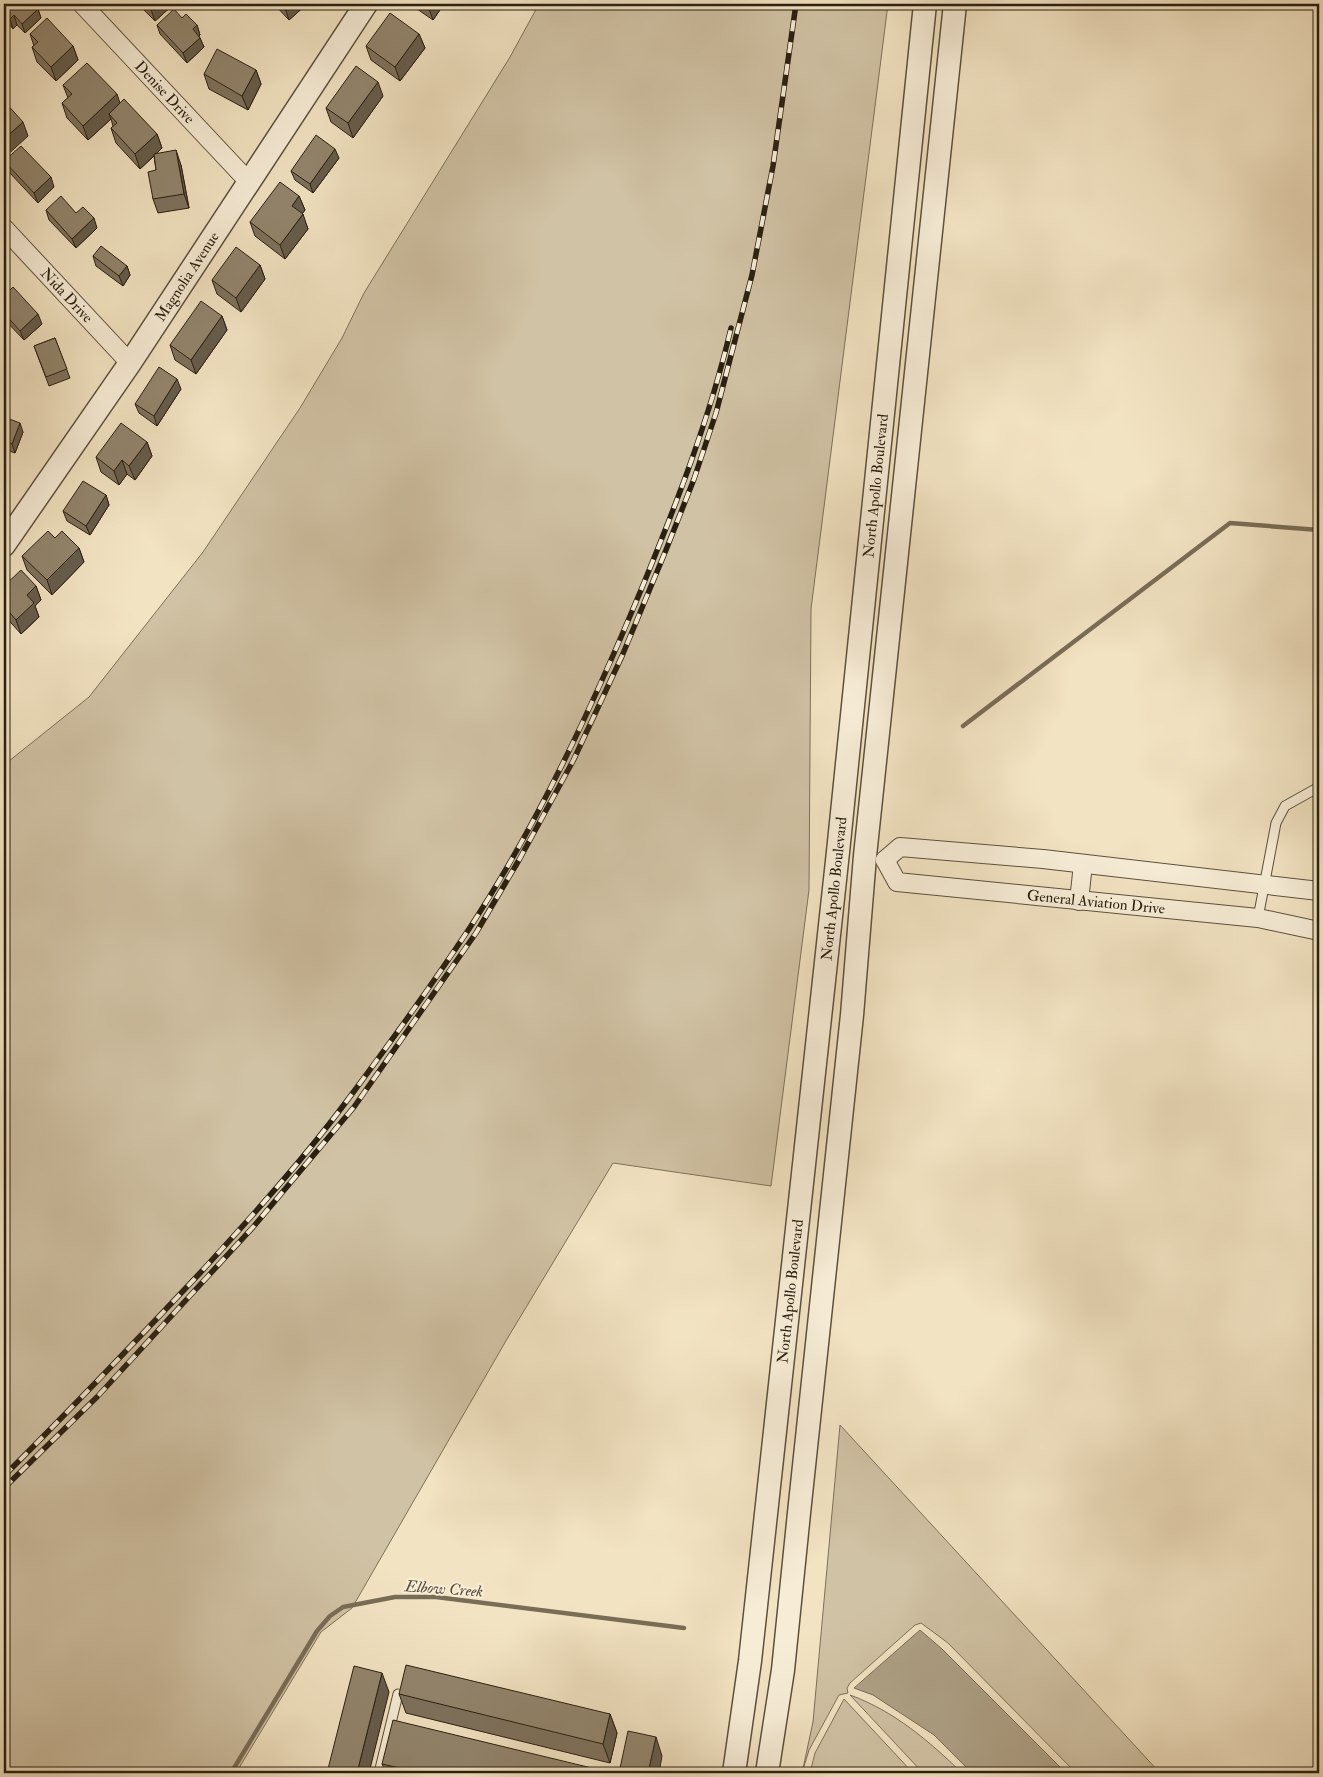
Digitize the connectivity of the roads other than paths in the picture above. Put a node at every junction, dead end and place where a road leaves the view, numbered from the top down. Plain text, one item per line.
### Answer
1 (82, 4) edge
2 (365, 4) edge
3 (925, 4) edge
4 (956, 4) edge
5 (248, 181) junction
6 (4, 228) edge
7 (130, 363) junction
8 (6, 539) edge
9 (1319, 787) edge
10 (838, 852) junction
11 (875, 858) junction
12 (1083, 864) junction
13 (1264, 884) junction
14 (1319, 892) edge
15 (1079, 901) junction
16 (1258, 918) junction
17 (1319, 931) edge
18 (398, 1694) edge
19 (391, 1726) junction
20 (400, 1728) edge
21 (379, 1773) edge
22 (734, 1773) edge
23 (767, 1773) edge

1 - 5 street, Denise Drive
2 - 5 street, Magnolia Avenue
3 - 10 street, North Apollo Boulevard
4 - 11 street, North Apollo Boulevard
5 - 7 street, Magnolia Avenue
6 - 7 street, Nida Drive
7 - 8 street, Magnolia Avenue
9 - 13 lane
10 - 11 street
10 - 22 street, North Apollo Boulevard
11 - 12 street
11 - 15 street, General Aviation Drive
11 - 23 street, North Apollo Boulevard
12 - 13 street
12 - 15 street
13 - 14 street
13 - 16 lane
15 - 16 street, General Aviation Drive
16 - 17 street, General Aviation Drive
18 - 19 lane
19 - 20 lane
19 - 21 lane

